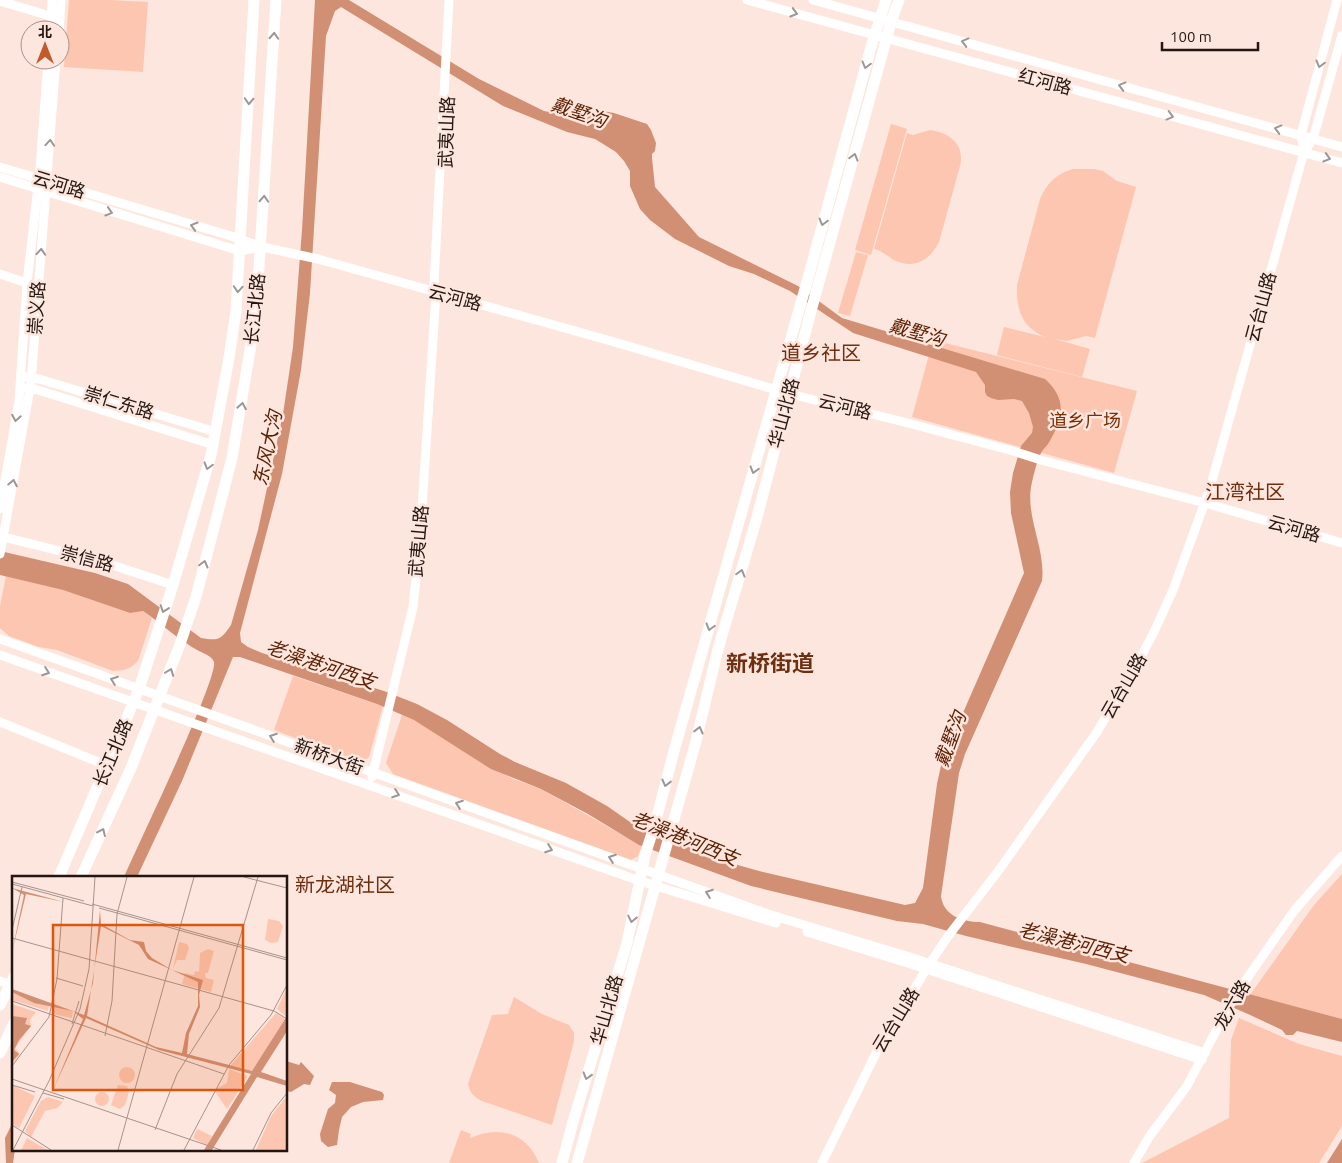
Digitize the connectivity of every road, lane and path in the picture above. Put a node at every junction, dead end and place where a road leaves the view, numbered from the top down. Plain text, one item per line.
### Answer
1 (52, 0) edge
2 (60, 0) edge
3 (254, 0) edge
4 (276, 0) edge
5 (449, 0) edge
6 (455, 0) edge
7 (747, 0) edge
8 (813, 0) edge
9 (886, 0) edge
10 (899, 0) edge
11 (1337, 0) edge
12 (0, 1) edge
13 (56, 18) junction
14 (886, 20) junction
15 (1342, 35) edge
16 (881, 37) junction
17 (448, 58) junction
18 (48, 70) edge
19 (55, 70) edge
20 (1300, 135) junction
21 (1313, 139) junction
22 (1342, 147) edge
23 (1304, 152) junction
24 (1342, 163) edge
25 (0, 168) edge
26 (0, 177) edge
27 (43, 180) junction
28 (41, 190) junction
29 (241, 246) junction
30 (262, 247) junction
31 (0, 274) edge
32 (27, 283) junction
33 (436, 293) junction
34 (22, 377) junction
35 (32, 378) junction
36 (20, 388) junction
37 (30, 389) junction
38 (776, 390) junction
39 (790, 394) junction
40 (216, 432) junction
41 (214, 445) junction
42 (1205, 503) junction
43 (0, 509) edge
44 (2, 537) edge
45 (1342, 543) edge
46 (1, 551) edge
47 (172, 587) junction
48 (0, 639) edge
49 (0, 655) edge
50 (140, 689) junction
51 (160, 696) junction
52 (134, 703) junction
53 (154, 710) junction
54 (0, 722) edge
55 (108, 766) junction
56 (374, 774) junction
57 (370, 785) junction
58 (1342, 856) edge
59 (642, 869) junction
60 (60, 876) edge
61 (81, 876) edge
62 (657, 880) junction
63 (640, 881) junction
64 (929, 966) junction
65 (8, 981) edge
66 (0, 1005) edge
67 (12, 1027) edge
68 (0, 1053) edge
69 (1204, 1056) junction
70 (562, 1163) edge
71 (577, 1163) edge
72 (822, 1163) edge
73 (1134, 1163) edge

1 - 13 street
2 - 13 street
3 -> 29 main road, 长江北路
30 -> 4 main road, 长江北路
5 - 17 street, 武夷山路
6 - 17 street, 武夷山路
7 -> 16 street, 红河路
8 - 14 street, 红河路
9 - 14 main road, 华山北路
10 - 14 main road, 华山北路
11 -> 20 street, 云台山路
12 - 13 street
14 - 16 main road, 华山北路
20 -> 14 street, 红河路
15 - 21 street, 云台山路
16 -> 23 street, 红河路
16 -> 38 main road, 华山北路
39 -> 16 main road, 华山北路
17 - 33 street, 武夷山路
18 - 27 street, 崇义路
27 -> 19 street, 崇义路
20 - 21 street, 红河路
20 - 23 street, 云台山路
21 - 22 street, 红河路
21 - 23 street, 云台山路
23 -> 24 street, 红河路
23 - 42 street, 云台山路
25 - 27 street, 云河路
26 - 28 street, 云河路
27 - 28 street, 崇义路
29 -> 27 street, 云河路
28 -> 29 street, 云河路
28 - 32 street, 崇义路
35 -> 28 street, 崇义路
29 - 30 street, 云河路
29 -> 40 main road, 长江北路
30 - 33 street, 云河路
51 -> 30 main road, 长江北路
31 - 32 street
32 - 34 street, 崇义路
33 - 38 street, 云河路
33 - 56 street, 武夷山路
34 - 35 street, 崇仁东路
34 - 36 street, 崇义路
35 - 37 street, 崇义路
35 - 40 street, 崇仁东路
36 - 37 street, 崇仁东路
36 -> 43 street, 崇义路
37 - 41 street, 崇仁东路
44 -> 37 street, 崇义路
38 - 39 street, 云河路
38 -> 59 main road, 华山北路
39 - 42 street, 云河路
62 -> 39 main road, 华山北路
40 - 41 main road, 长江北路
41 -> 47 main road, 长江北路
42 - 45 street, 云河路
42 - 64 street, 云台山路
44 - 46 street, 崇义路
44 - 47 street, 崇信路
47 -> 50 main road, 长江北路
50 -> 48 street, 新桥大街
49 -> 52 street, 新桥大街
50 - 51 street, 新桥大街
50 - 52 main road, 长江北路
51 - 53 main road, 长江北路
56 -> 51 street, 新桥大街
52 - 53 street, 新桥大街
52 - 55 main road, 长江北路
53 - 57 street, 新桥大街
61 -> 53 main road, 长江北路
54 - 55 street
55 - 60 main road, 长江北路
56 - 57 street, 武夷山路
59 -> 56 street, 新桥大街
57 -> 63 street, 新桥大街
58 - 69 street, 龙六路
59 - 62 street, 新桥大街
59 - 63 main road, 华山北路
62 - 63 street, 新桥大街
62 - 64 street
62 - 71 main road, 华山北路
63 -> 70 main road, 华山北路
64 - 69 street
64 - 72 street, 云台山路
65 - 66 main road
67 - 68 main road
69 - 73 street, 龙六路

